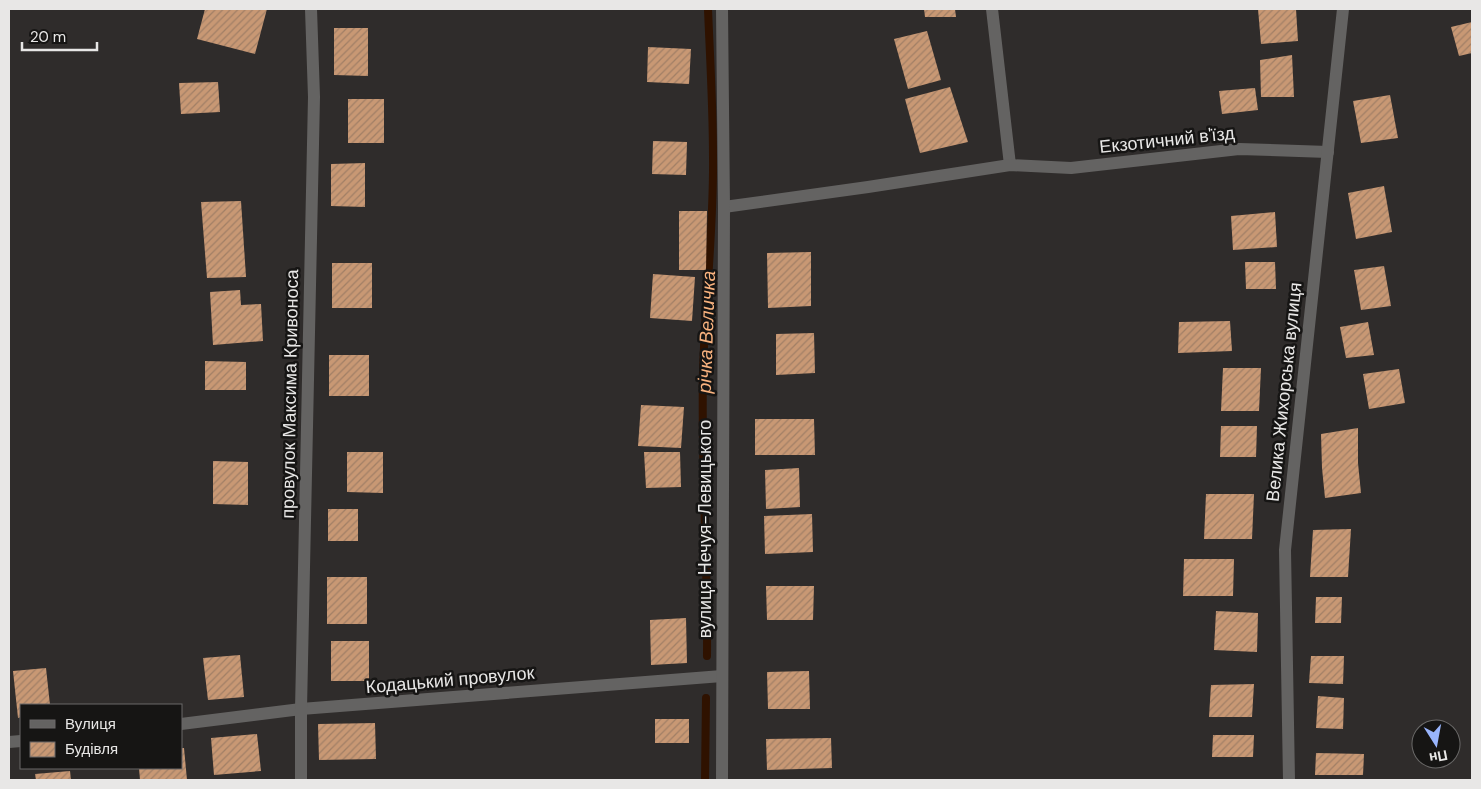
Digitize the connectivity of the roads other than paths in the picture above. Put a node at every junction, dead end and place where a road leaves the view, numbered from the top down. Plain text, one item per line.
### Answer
1 (311, 9) edge
2 (722, 9) edge
3 (992, 9) edge
4 (1343, 9) edge
5 (1328, 152) junction
6 (1010, 165) junction
7 (724, 208) junction
8 (722, 676) junction
9 (301, 709) junction
10 (182, 724) edge
11 (301, 780) edge
12 (722, 780) edge
13 (1289, 780) edge

1 - 9 street, провулок Максима Кривоноса
2 - 7 street, вулиця Нечуя-Левицького
3 - 6 street
4 - 5 street, Велика Жихорська вулиця
5 - 6 street, Екзотичний в'їзд
5 - 13 street, Велика Жихорська вулиця
6 - 7 street, Екзотичний в'їзд
7 - 8 street, вулиця Нечуя-Левицького
8 - 9 street, Кодацький провулок
8 - 12 street, вулиця Нечуя-Левицького
9 - 10 street, Кодацький провулок
9 - 11 street, провулок Максима Кривоноса

